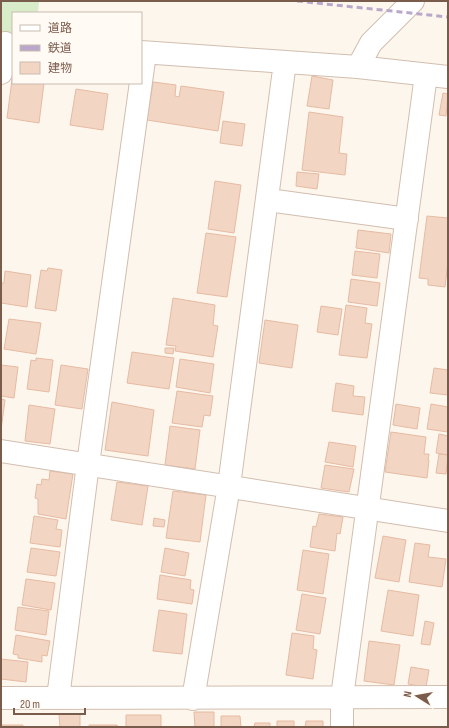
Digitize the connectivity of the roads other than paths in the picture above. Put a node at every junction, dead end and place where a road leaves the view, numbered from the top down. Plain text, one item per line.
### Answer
1 (413, 1) edge
2 (6, 43) edge
3 (143, 53) edge
4 (285, 62) junction
5 (358, 67) junction
6 (1, 74) edge
7 (426, 75) junction
8 (448, 77) edge
9 (139, 84) edge
10 (268, 200) junction
11 (407, 219) junction
12 (1, 451) edge
13 (88, 464) junction
14 (229, 486) junction
15 (368, 508) junction
16 (448, 521) edge
17 (342, 697) junction
18 (448, 697) edge
19 (1, 698) edge
20 (58, 698) junction
21 (193, 699) junction
22 (342, 727) edge

1 - 5 street
2 - 6 street
3 - 4 street
4 - 5 street
4 - 10 street
5 - 7 street
7 - 8 street
7 - 11 street
9 - 13 street
10 - 11 street
10 - 14 street
11 - 15 street
12 - 13 street
13 - 14 street
13 - 20 street
14 - 15 street
14 - 21 street
15 - 16 street
15 - 17 street
17 - 18 street
17 - 21 street
17 - 22 street
19 - 20 street
20 - 21 street

